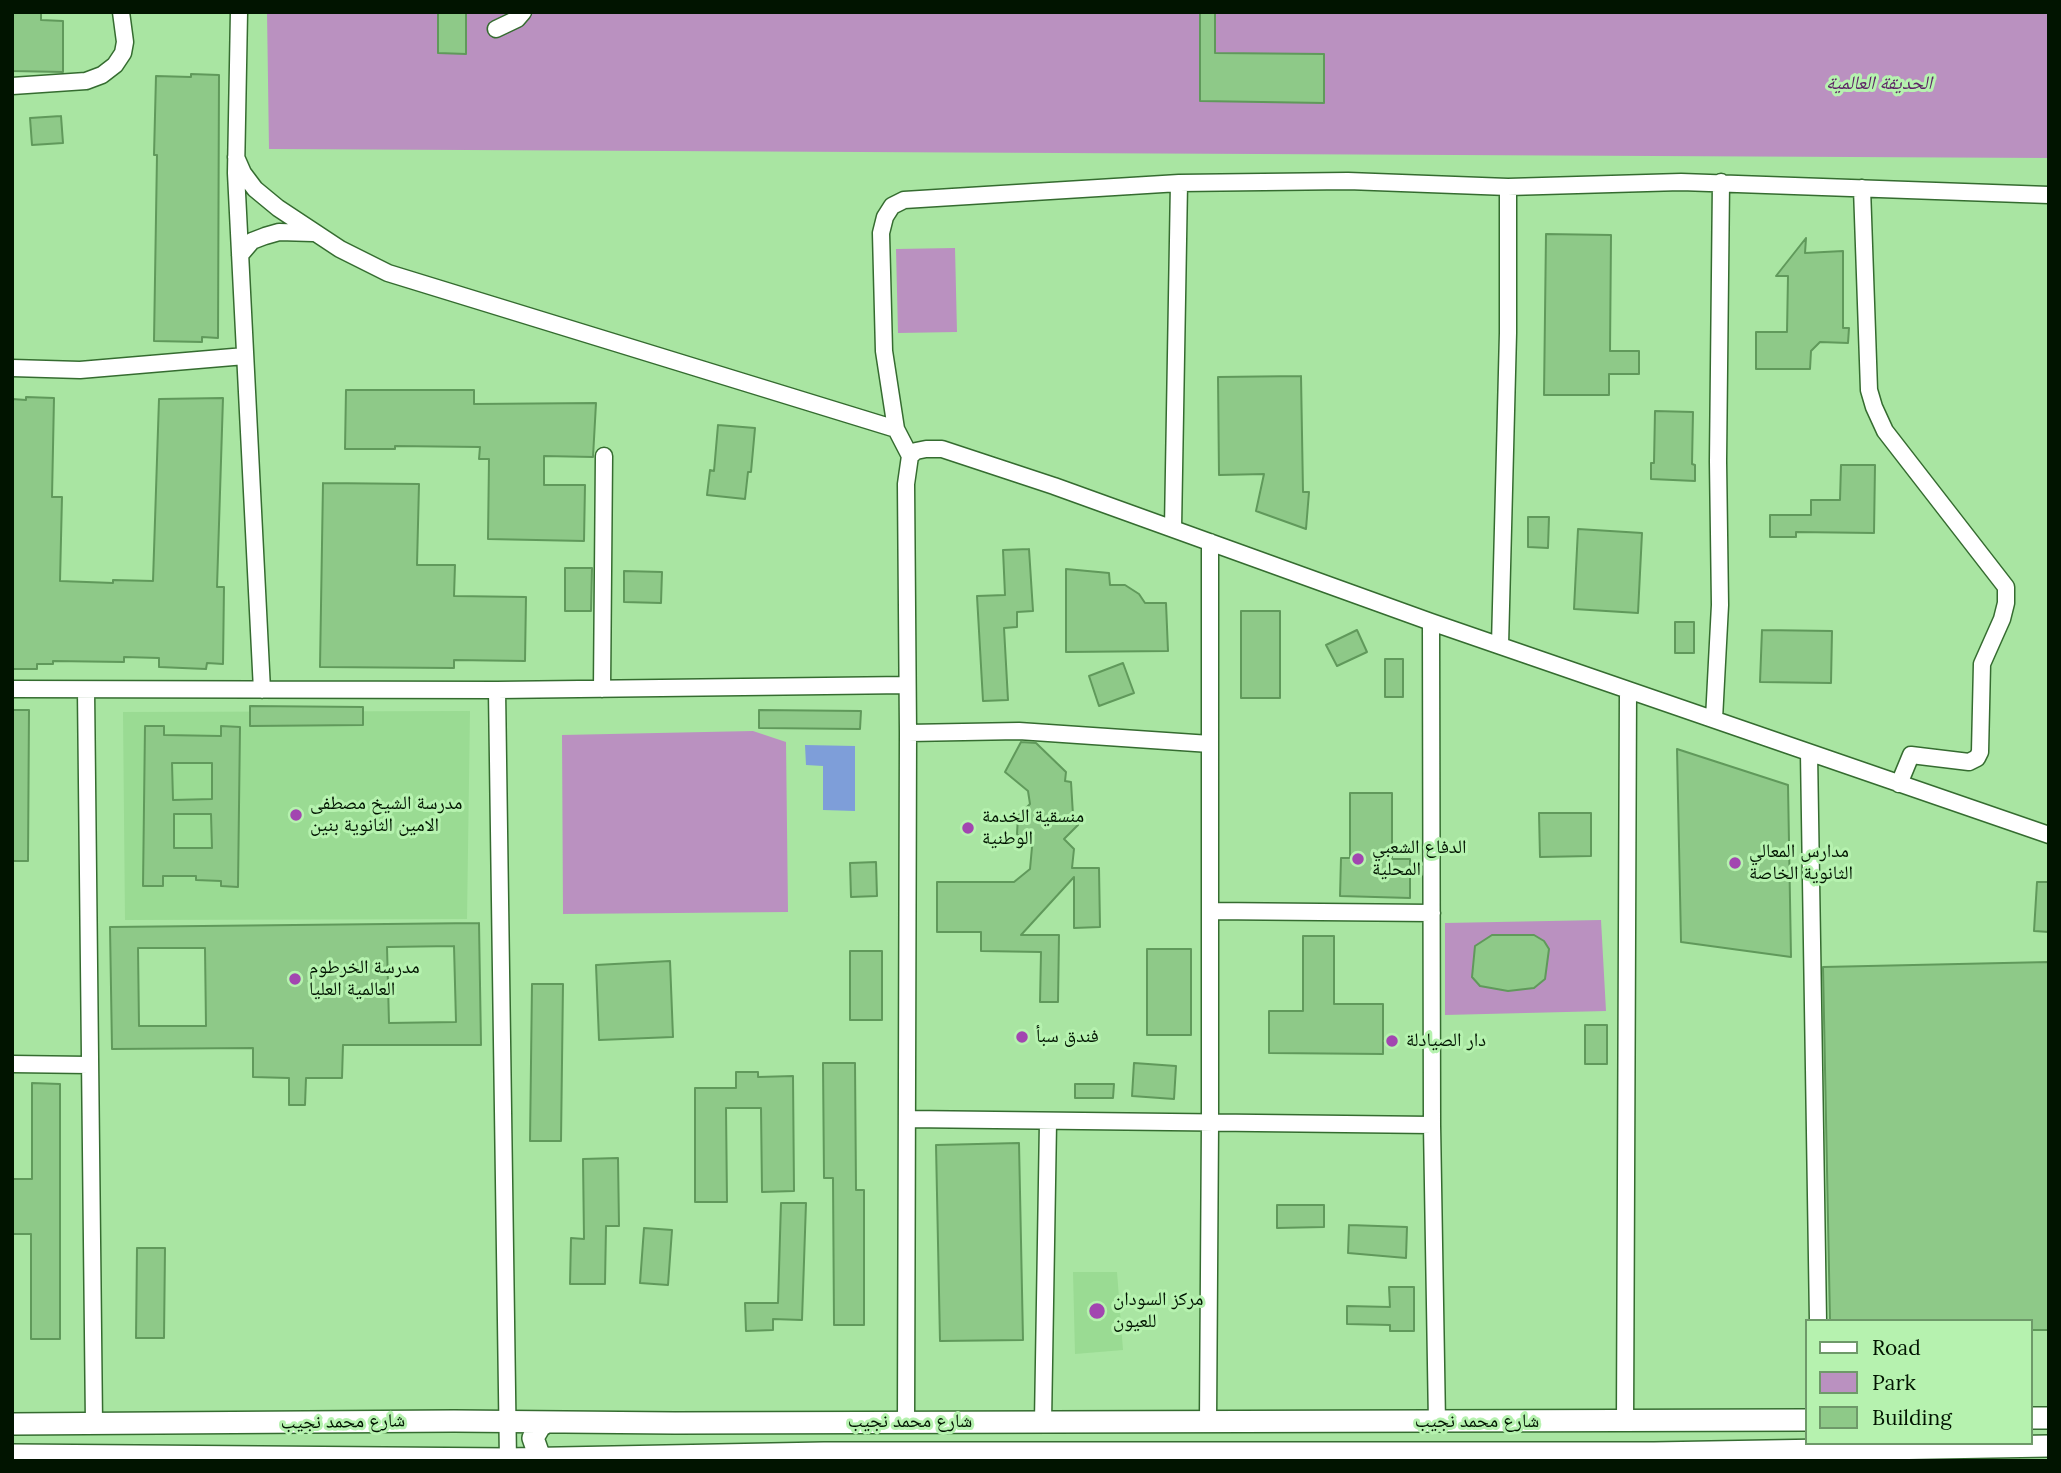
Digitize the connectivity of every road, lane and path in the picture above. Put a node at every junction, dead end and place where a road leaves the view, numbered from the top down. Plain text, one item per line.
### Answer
1 (121, 12) edge
2 (239, 12) edge
3 (523, 12) edge
4 (496, 29) dead end
5 (12, 86) edge
6 (236, 157) junction
7 (1179, 183) junction
8 (1721, 183) junction
9 (1508, 187) junction
10 (1862, 188) junction
11 (2049, 195) edge
12 (313, 233) junction
13 (240, 256) junction
14 (245, 356) junction
15 (12, 368) edge
16 (896, 429) junction
17 (604, 456) dead end
18 (909, 456) junction
19 (1173, 528) junction
20 (1210, 542) junction
21 (1431, 622) junction
22 (1500, 645) junction
23 (907, 685) junction
24 (602, 688) junction
25 (12, 689) edge
26 (86, 690) junction
27 (262, 690) junction
28 (497, 690) junction
29 (1629, 690) junction
30 (1714, 719) junction
31 (908, 733) junction
32 (1210, 744) junction
33 (1809, 753) junction
34 (1899, 784) junction
35 (2049, 835) edge
36 (1210, 912) junction
37 (1432, 913) junction
38 (12, 1064) edge
39 (89, 1065) junction
40 (908, 1119) junction
41 (1048, 1122) junction
42 (1210, 1124) junction
43 (1433, 1125) junction
44 (1818, 1319) edge
45 (1208, 1420) junction
46 (1806, 1420) edge
47 (454, 1421) junction
48 (508, 1422) junction
49 (547, 1422) junction
50 (906, 1422) junction
51 (1043, 1422) junction
52 (1625, 1422) junction
53 (1437, 1423) junction
54 (12, 1424) edge
55 (94, 1424) junction
56 (2049, 1446) edge
57 (1922, 1454) edge
58 (12, 1455) edge
59 (1789, 1455) edge
60 (824, 1457) edge
61 (1521, 1457) edge
62 (1654, 1457) edge
63 (79, 1458) edge
64 (970, 1458) edge
65 (1104, 1458) edge
66 (1240, 1458) edge
67 (1382, 1458) edge
68 (222, 1459) edge
69 (453, 1459) edge
70 (547, 1459) junction
71 (508, 1460) edge

1 - 5 street
2 - 6 street
3 - 4 street
6 - 12 street
6 - 13 street
7 - 9 street
7 - 16 street
7 - 19 street
8 - 9 street
8 - 10 street
8 - 30 street
9 - 22 street
10 - 11 street
10 - 34 street
12 - 13 street
12 - 16 street
13 - 14 street
14 - 15 street
14 - 27 street
16 - 18 street
17 - 24 street
18 - 19 street
18 - 23 street
19 - 20 street
20 - 21 street
20 - 32 street
21 - 22 street
21 - 37 street
22 - 29 street
23 - 24 street
23 - 31 street
24 - 28 street
25 - 26 street
26 - 27 street
26 - 39 street
27 - 28 street
28 - 48 street
29 - 30 street
29 - 52 street
30 - 33 street
31 - 32 street
31 - 40 street
32 - 36 street
33 - 34 street
33 - 44 street
34 - 35 street
36 - 37 street
36 - 42 street
37 - 43 street
38 - 39 street
39 - 55 street
40 - 41 street
40 - 50 street
41 - 42 street
41 - 51 street
42 - 43 street
42 - 45 street
43 - 53 street
45 - 51 main road, شارع محمد نجيب
45 - 53 main road, شارع محمد نجيب
46 - 52 main road, شارع محمد نجيب
47 - 48 main road, شارع محمد نجيب
47 - 55 main road, شارع محمد نجيب
47 - 69 main road
48 - 49 main road, شارع محمد نجيب
48 - 71 street
49 - 50 main road, شارع محمد نجيب
49 - 70 main road
50 - 51 main road, شارع محمد نجيب
52 - 53 main road, شارع محمد نجيب
54 - 55 main road, شارع محمد نجيب
56 - 57 main road, شارع محمد نجيب
57 - 59 main road, شارع محمد نجيب
58 - 63 main road, شارع محمد نجيب
59 - 62 main road, شارع محمد نجيب
60 - 64 main road, شارع محمد نجيب
60 - 70 main road, شارع محمد نجيب
61 - 62 main road, شارع محمد نجيب
61 - 67 main road, شارع محمد نجيب
63 - 68 main road, شارع محمد نجيب
64 - 65 main road, شارع محمد نجيب
65 - 66 main road, شارع محمد نجيب
66 - 67 main road, شارع محمد نجيب
68 - 69 main road, شارع محمد نجيب
69 - 71 main road, شارع محمد نجيب
70 - 71 main road, شارع محمد نجيب

